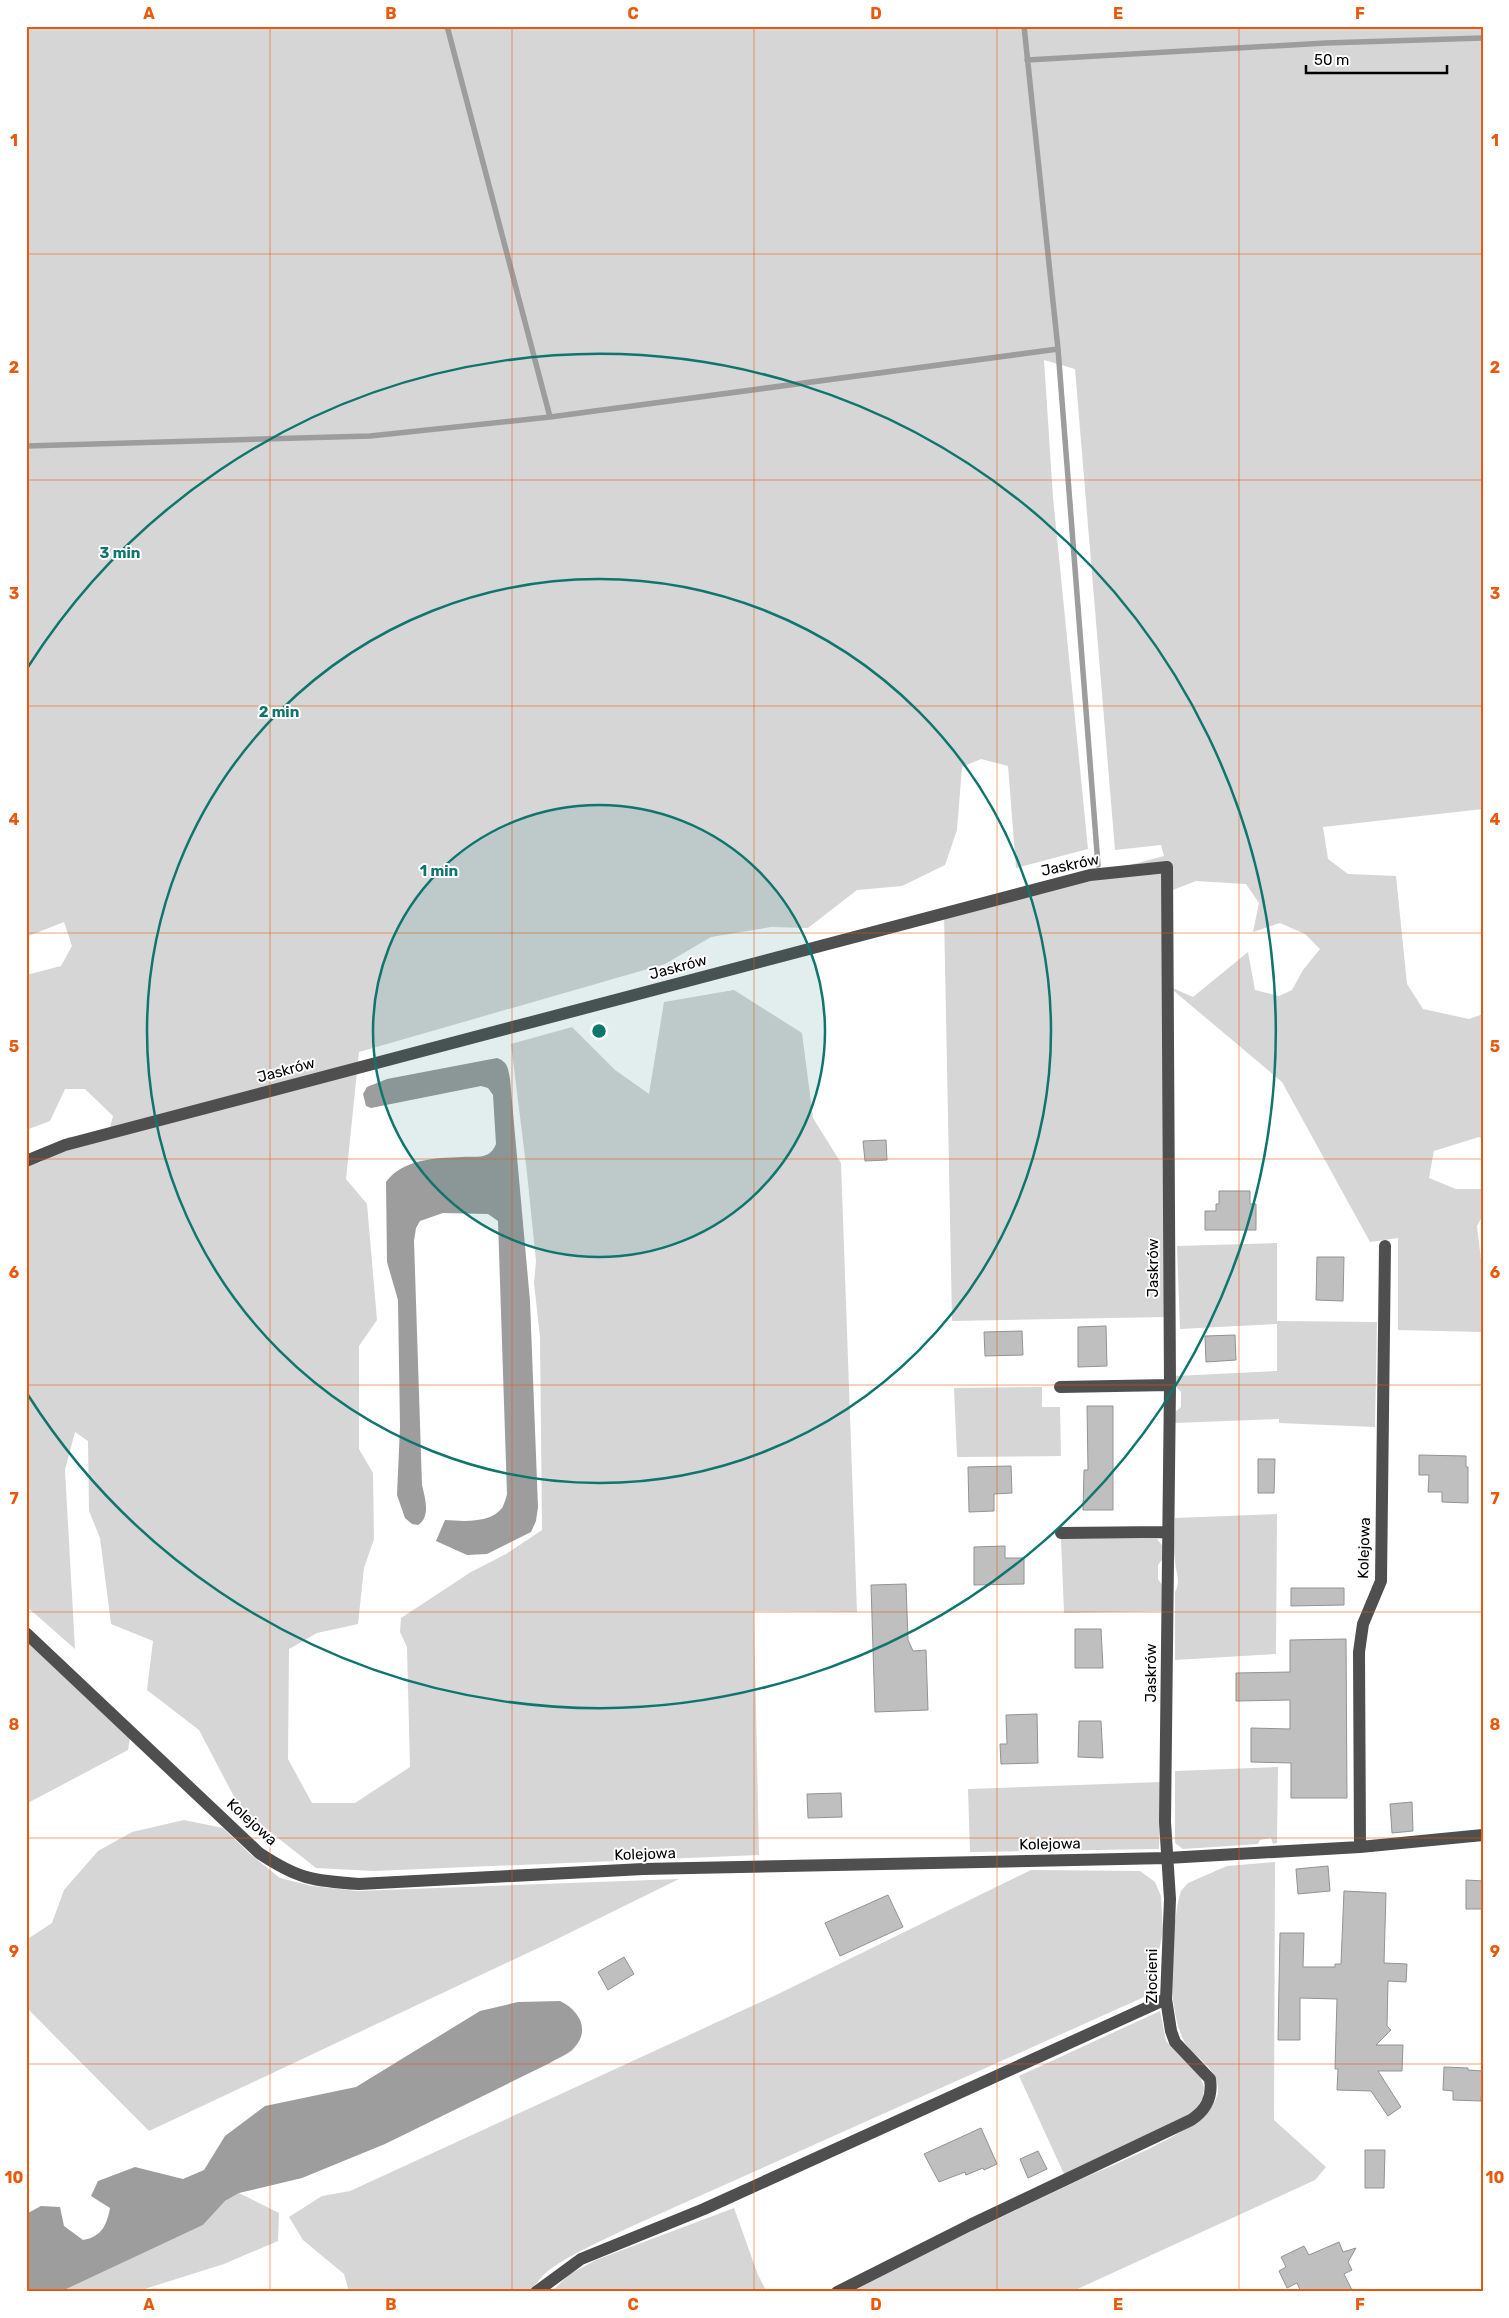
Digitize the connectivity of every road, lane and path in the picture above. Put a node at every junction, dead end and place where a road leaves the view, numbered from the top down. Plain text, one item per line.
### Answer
1 (26, 1161) edge
2 (1385, 1246) dead end
3 (1170, 1386) junction
4 (1060, 1387) dead end
5 (1168, 1532) junction
6 (1061, 1533) dead end
7 (26, 1632) edge
8 (1483, 1835) edge
9 (1360, 1847) junction
10 (1167, 1858) junction
11 (1166, 1999) junction
12 (536, 2292) edge
13 (837, 2292) edge

1 - 3 street, Jaskrów
2 - 9 street, Kolejowa
3 - 4 street
3 - 5 street, Jaskrów
5 - 6 street
5 - 10 street, Jaskrów
7 - 10 street, Kolejowa
8 - 9 street, Kolejowa
9 - 10 street, Kolejowa
10 - 11 street, Złocieni
11 - 12 street
11 - 13 street, Złocieni

